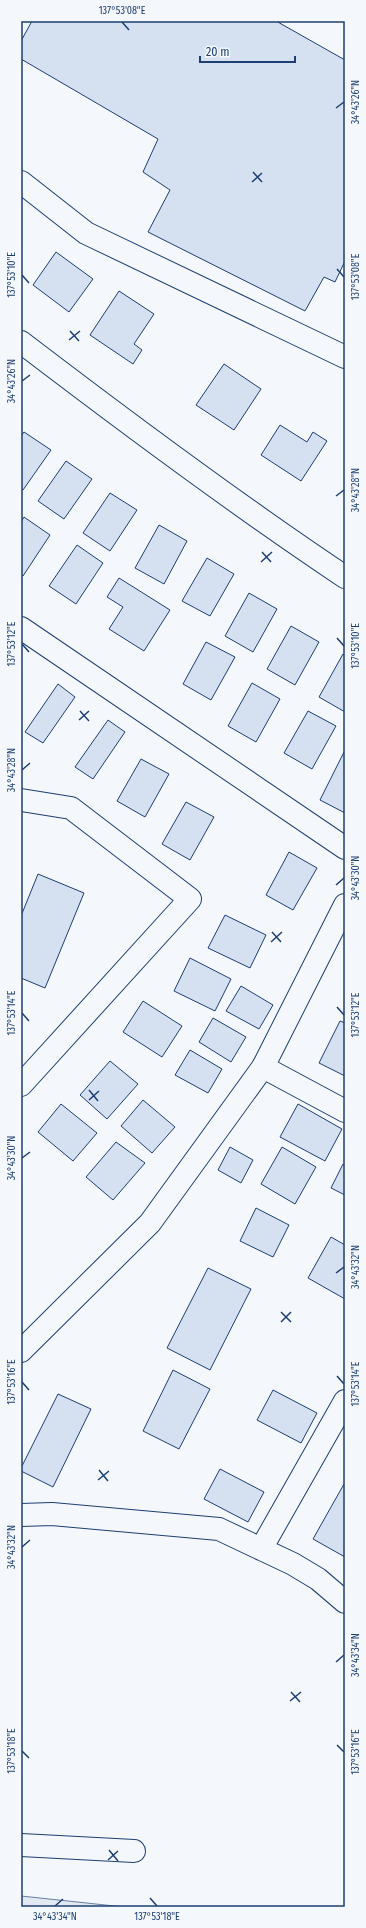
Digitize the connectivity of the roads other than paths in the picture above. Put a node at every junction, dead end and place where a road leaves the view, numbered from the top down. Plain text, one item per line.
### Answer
1 (21, 182) edge
2 (21, 342) edge
3 (345, 357) edge
4 (345, 577) edge
5 (21, 628) edge
6 (21, 800) edge
7 (345, 848) edge
8 (345, 905) edge
9 (264, 1067) junction
10 (21, 1085) edge
11 (345, 1111) edge
12 (21, 1351) edge
13 (345, 1401) edge
14 (21, 1515) edge
15 (261, 1548) junction
16 (345, 1602) edge
17 (21, 1845) edge
18 (134, 1850) dead end

1 - 3 street
2 - 4 street
5 - 7 street
6 - 10 street
8 - 9 street
9 - 11 street
9 - 12 street
13 - 15 street
14 - 15 street
15 - 16 street
17 - 18 street

